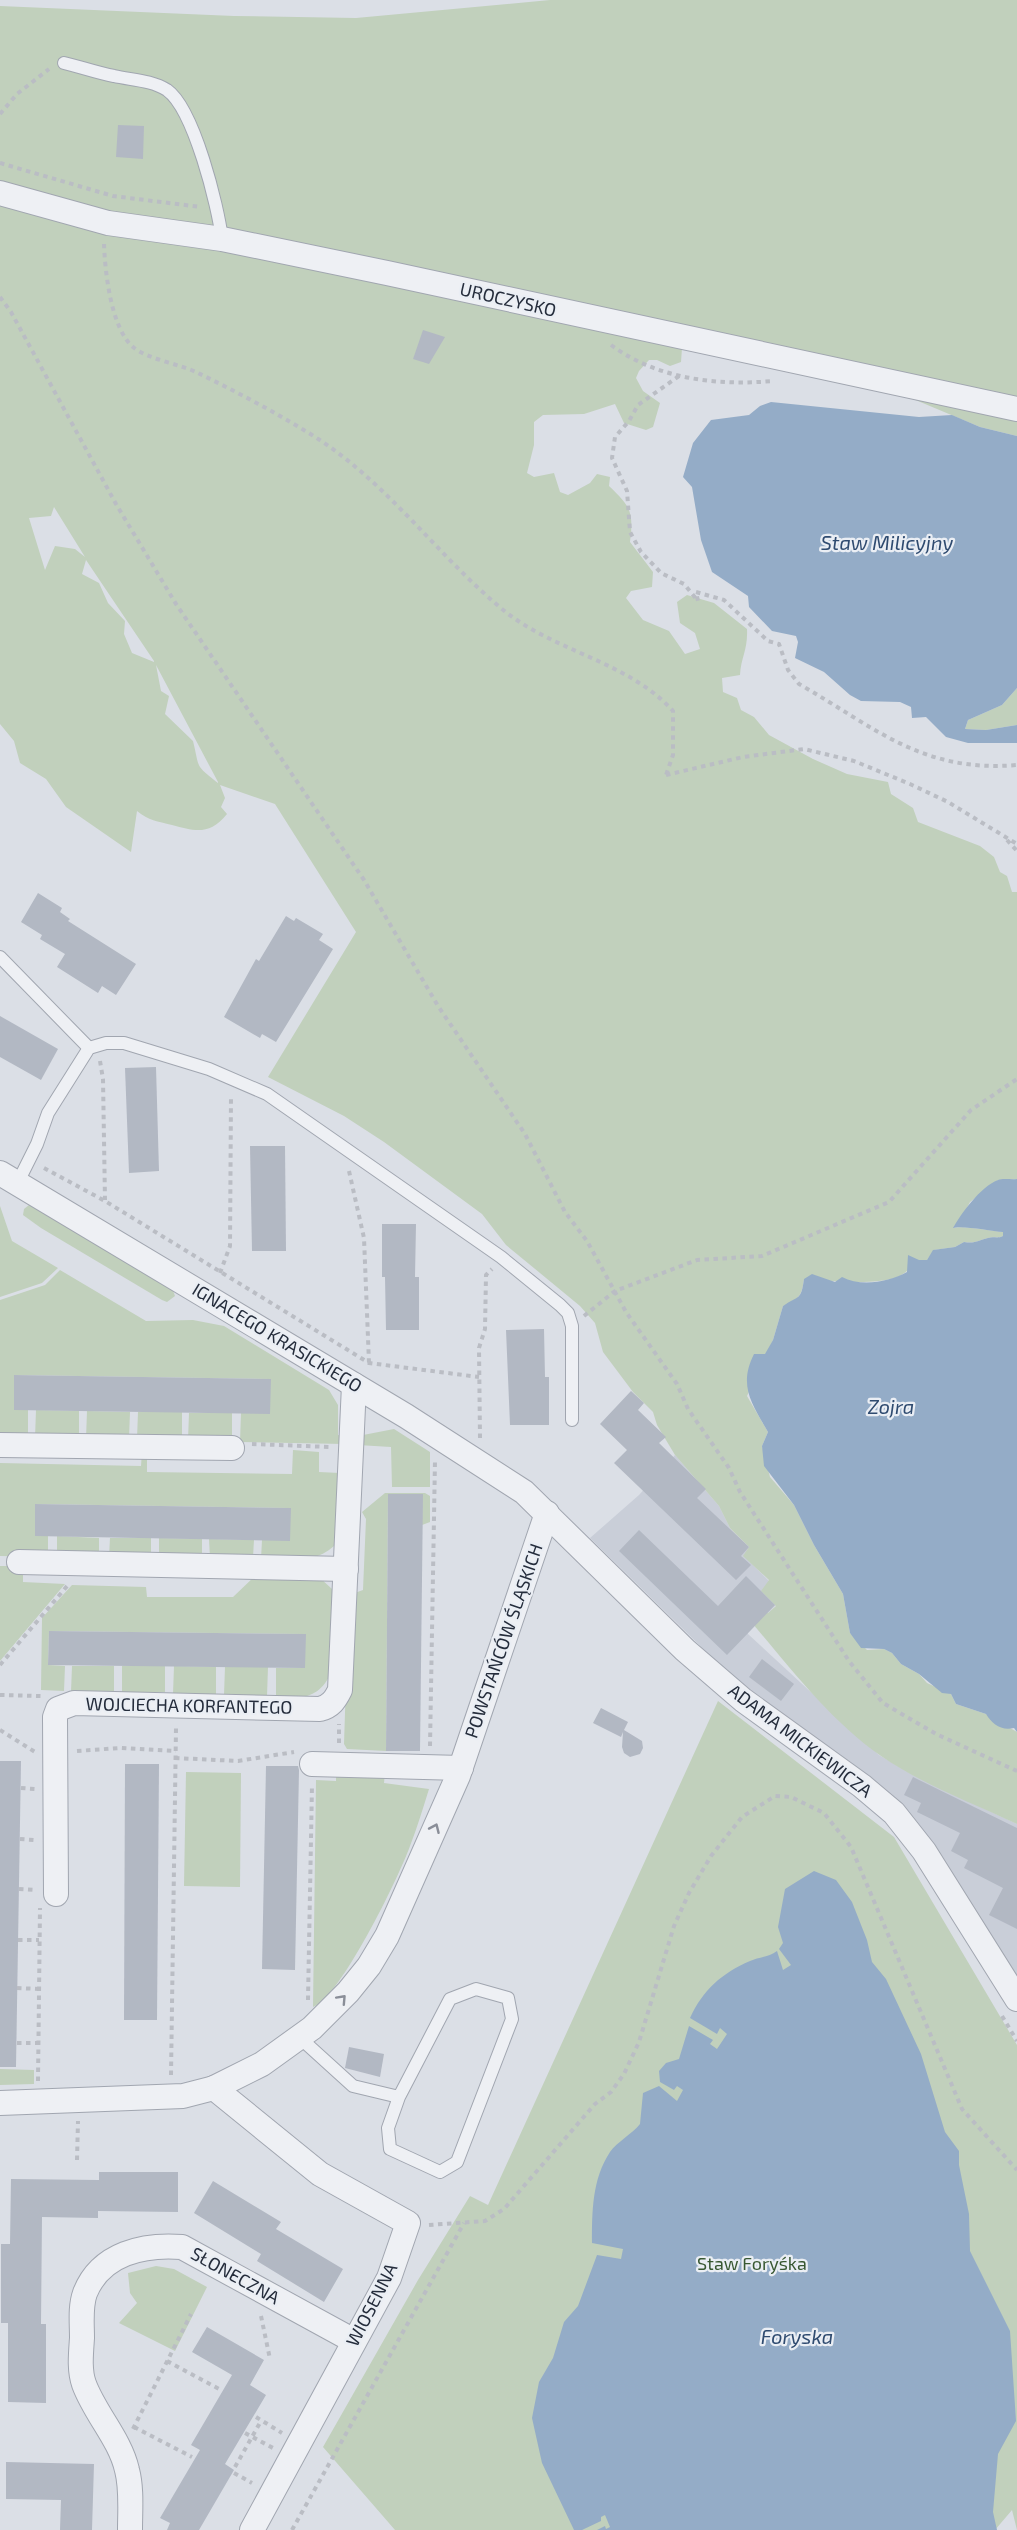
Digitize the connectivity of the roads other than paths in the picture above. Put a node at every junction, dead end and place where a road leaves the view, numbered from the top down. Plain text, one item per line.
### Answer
1 (64, 63) road end
2 (0, 193) edge
3 (222, 239) junction
4 (1017, 410) edge
5 (0, 957) edge
6 (89, 1048) junction
7 (9, 1177) edge
8 (354, 1385) junction
9 (572, 1420) dead end
10 (0, 1445) edge
11 (232, 1448) road end
12 (547, 1513) junction
13 (19, 1562) dead end
14 (346, 1569) junction
15 (312, 1764) road end
16 (461, 1768) junction
17 (48, 1892) road end
18 (1009, 2007) edge
19 (299, 2037) junction
20 (214, 2088) junction
21 (399, 2097) junction
22 (0, 2103) edge
23 (354, 2341) junction
24 (130, 2530) edge
25 (252, 2530) edge

1 - 3 lane
2 - 3 street, UROCZYSKO
3 - 4 street, UROCZYSKO
5 - 6 lane
6 - 7 lane
6 - 9 lane
7 - 8 street, IGNACEGO KRASICKIEGO
8 - 12 street, IGNACEGO KRASICKIEGO
8 - 14 street, WOJCIECHA KORFANTEGO
10 - 11 street
12 - 16 street, POWSTAŃCÓW ŚLĄSKICH
12 - 18 street, ADAMA MICKIEWICZA
13 - 14 street
14 - 17 street, WOJCIECHA KORFANTEGO
15 - 16 street
19 -> 16 street, POWSTAŃCÓW ŚLĄSKICH
19 - 20 street, POWSTAŃCÓW ŚLĄSKICH
19 - 21 lane
20 - 22 street, POWSTAŃCÓW ŚLĄSKICH
20 - 23 street, WIOSENNA
21 - 21 lane
23 - 24 street, SŁONECZNA
23 - 25 street, WIOSENNA

